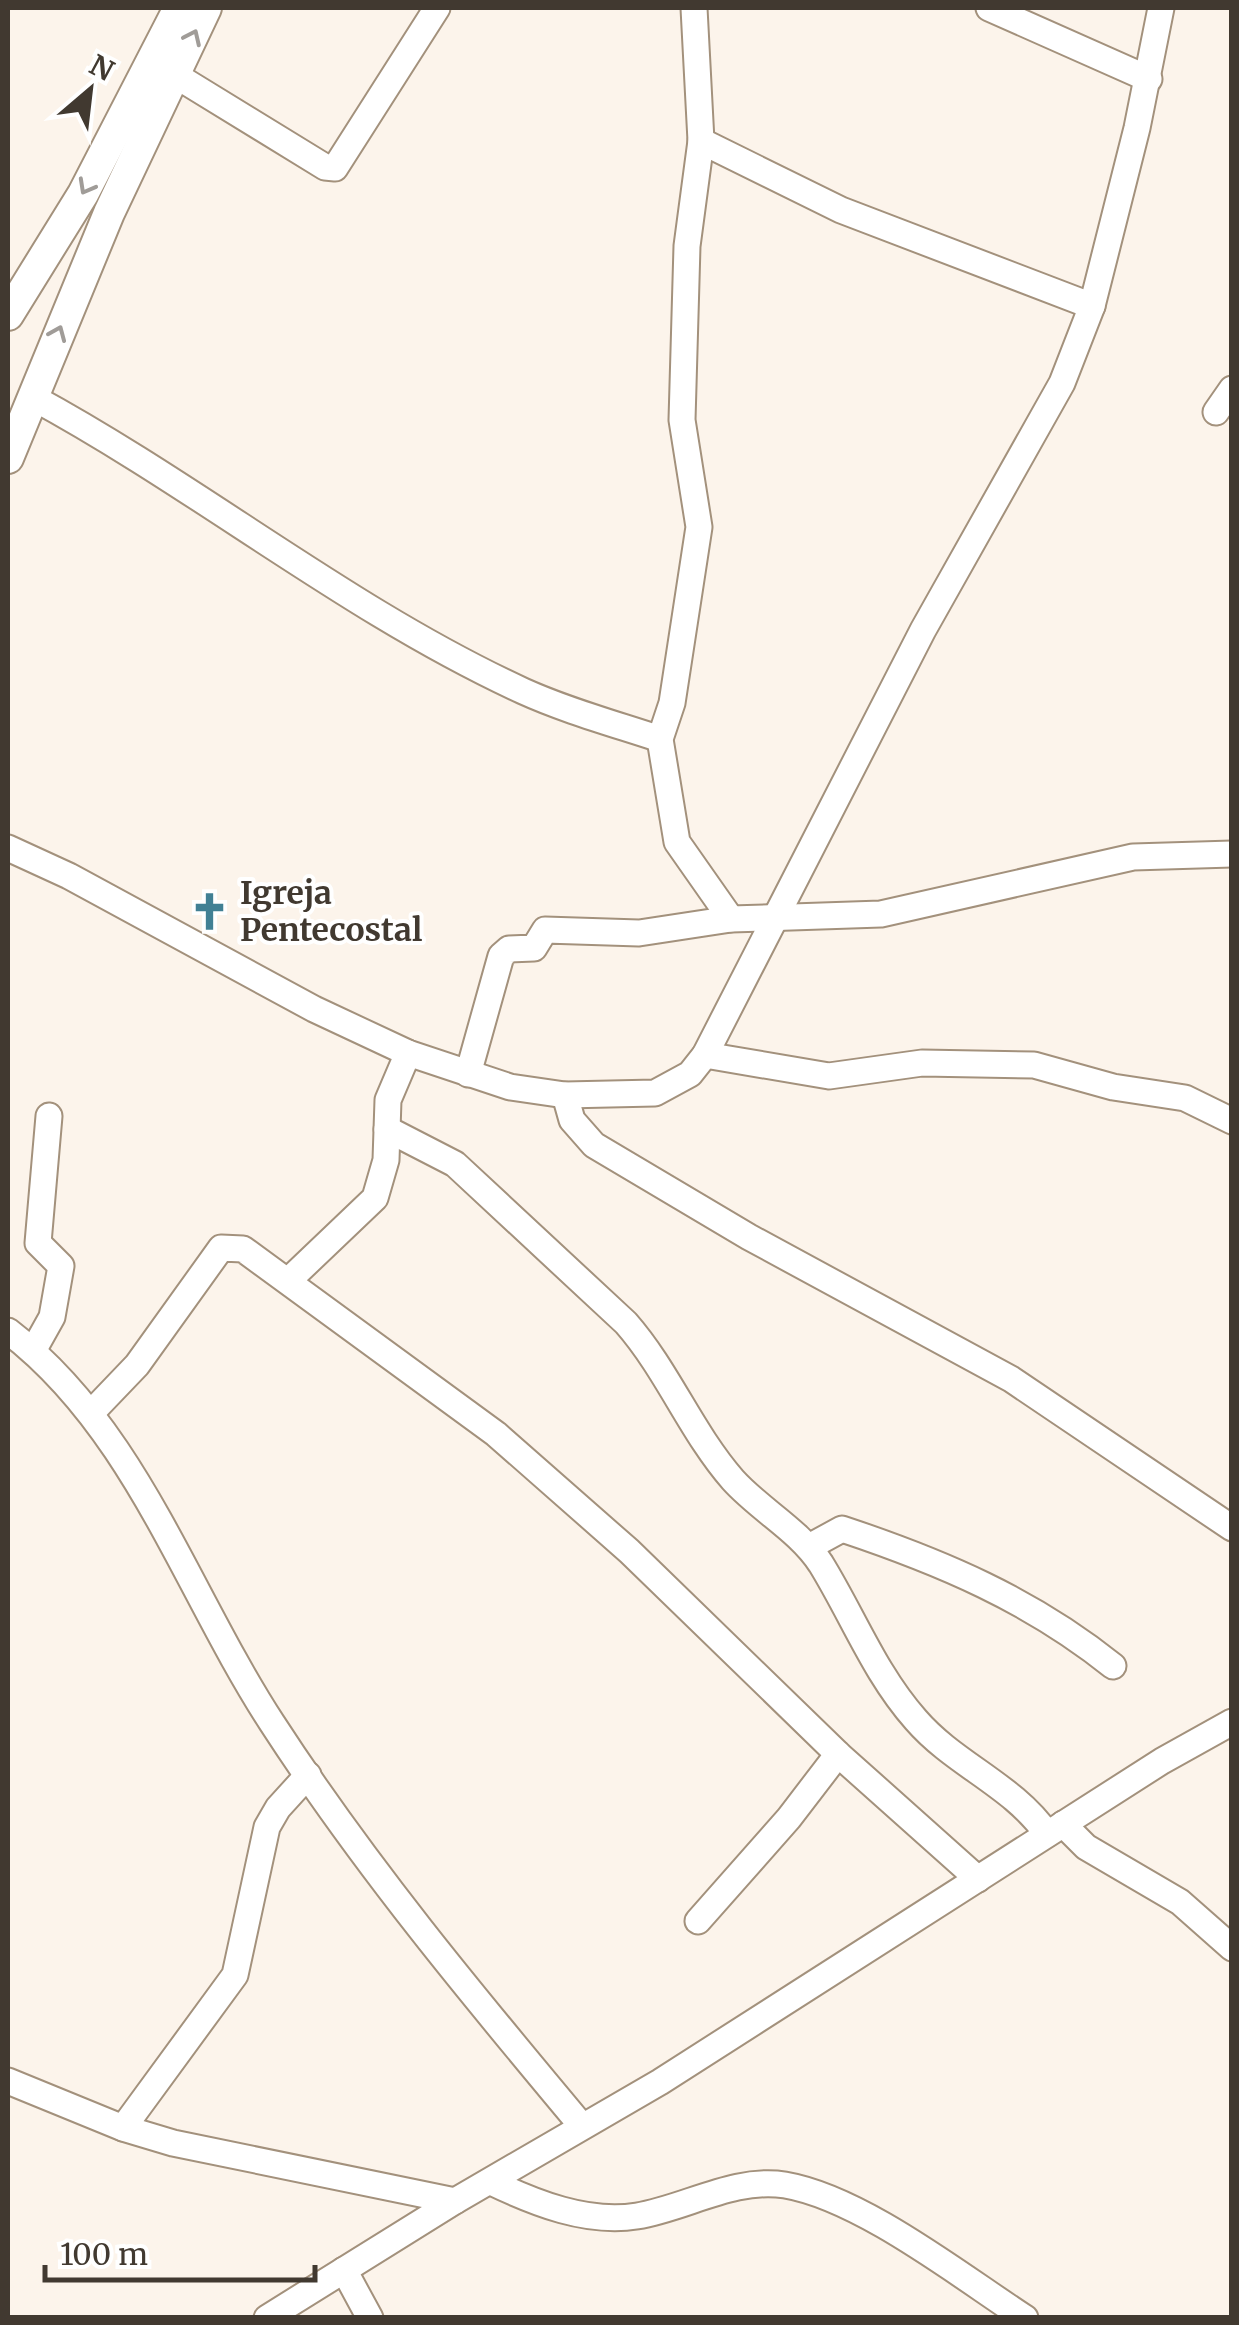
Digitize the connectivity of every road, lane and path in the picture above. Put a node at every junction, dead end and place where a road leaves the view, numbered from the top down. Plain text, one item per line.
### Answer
1 (179, 8) edge
2 (206, 8) edge
3 (436, 8) edge
4 (694, 8) edge
5 (989, 8) edge
6 (1162, 8) edge
7 (175, 75) junction
8 (1148, 78) junction
9 (701, 141) junction
10 (1092, 306) junction
11 (8, 316) edge
12 (1232, 390) edge
13 (1216, 412) dead end
14 (20, 420) edge
15 (8, 458) edge
16 (660, 739) junction
17 (8, 848) edge
18 (1232, 854) edge
19 (776, 918) junction
20 (731, 920) junction
21 (408, 1053) junction
22 (706, 1055) junction
23 (468, 1074) junction
24 (565, 1094) junction
25 (50, 1116) dead end
26 (1232, 1121) edge
27 (387, 1129) junction
28 (288, 1280) junction
29 (8, 1331) edge
30 (33, 1350) junction
31 (92, 1412) junction
32 (1232, 1528) edge
33 (809, 1547) junction
34 (1113, 1666) dead end
35 (1232, 1722) edge
36 (838, 1754) junction
37 (308, 1775) junction
38 (1055, 1829) junction
39 (978, 1879) junction
40 (698, 1921) dead end
41 (1232, 1948) edge
42 (8, 2081) edge
43 (581, 2125) junction
44 (123, 2128) junction
45 (490, 2182) junction
46 (455, 2200) junction
47 (344, 2270) junction
48 (268, 2318) edge
49 (370, 2318) edge
50 (1024, 2318) edge

1 -> 11 main road
7 -> 2 main road
3 - 7 street
4 - 9 street
5 - 8 street
6 - 8 street
14 -> 7 main road
8 - 10 street
9 - 10 street
9 - 16 street
10 - 19 street
12 - 13 street
14 - 15 main road
14 - 16 street
16 - 20 street
17 - 21 street
18 - 19 street
19 - 20 street
19 - 22 street
20 - 23 street
21 - 23 street
21 - 27 street
22 - 24 street
22 - 26 street
23 - 24 street
24 - 32 street
25 - 30 street
27 - 28 street
27 - 33 street
28 - 31 street
28 - 36 street
29 - 30 street
30 - 31 street
31 - 37 street
33 - 34 street
33 - 38 street
35 - 38 street
36 - 39 street
36 - 40 street
37 - 43 street
37 - 44 street
38 - 39 street
38 - 41 street
39 - 43 street
42 - 44 street
43 - 45 street
44 - 46 street
45 - 46 street
45 - 50 street
46 - 47 street
47 - 48 street
47 - 49 street

